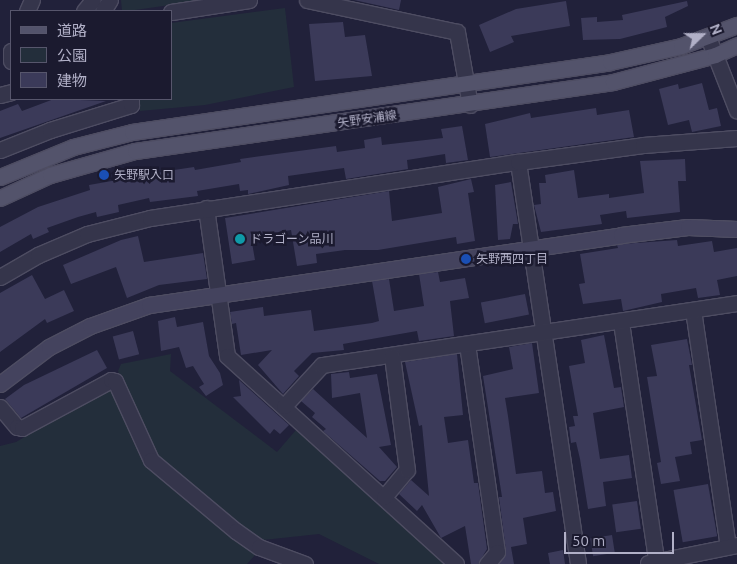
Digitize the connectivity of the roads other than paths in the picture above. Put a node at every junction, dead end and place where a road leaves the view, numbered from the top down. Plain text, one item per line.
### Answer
1 (93, 0) edge
2 (249, 0) edge
3 (307, 0) edge
4 (85, 10) edge
5 (172, 12) edge
6 (737, 25) edge
7 (708, 37) junction
8 (737, 45) edge
9 (715, 55) junction
10 (466, 84) junction
11 (131, 100) edge
12 (470, 105) junction
13 (737, 111) edge
14 (737, 138) edge
15 (0, 150) edge
16 (518, 162) junction
17 (0, 177) edge
18 (0, 198) edge
19 (206, 208) junction
20 (737, 229) edge
21 (533, 248) junction
22 (0, 277) edge
23 (218, 295) junction
24 (737, 303) edge
25 (693, 310) junction
26 (621, 322) junction
27 (543, 333) junction
28 (467, 344) junction
29 (392, 356) junction
30 (0, 384) edge
31 (284, 406) junction
32 (0, 407) edge
33 (384, 497) junction
34 (732, 546) edge
35 (651, 562) edge
36 (305, 564) edge
37 (456, 564) edge
38 (486, 564) edge
39 (578, 564) edge

1 - 4 street
2 - 5 street
3 - 10 street
6 - 7 main road, 矢野安浦線
7 - 9 street
7 - 10 main road, 矢野安浦線
8 - 9 main road, 矢野安浦線
9 - 12 main road, 矢野安浦線
9 - 13 street
10 - 12 street
10 - 17 main road, 矢野安浦線
11 - 15 street
12 - 18 main road, 矢野安浦線
14 - 16 street
16 - 19 street
16 - 21 street
19 - 22 street
19 - 23 street
20 - 21 street
21 - 23 street
21 - 27 street
23 - 30 street
23 - 31 street
24 - 25 street
25 - 26 street
25 - 34 street
26 - 27 street
26 - 35 street
27 - 28 street
27 - 39 street
28 - 29 street
28 - 38 street
29 - 31 street
29 - 33 street
31 - 33 street
32 - 36 street
33 - 37 street
34 - 35 street

